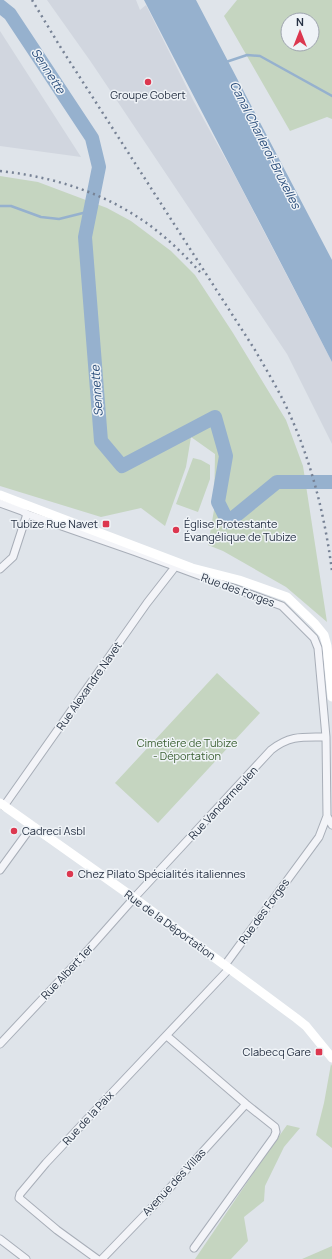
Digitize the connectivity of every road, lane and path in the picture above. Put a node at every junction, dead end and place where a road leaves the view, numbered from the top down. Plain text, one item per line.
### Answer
1 (0, 496) edge
2 (3, 504) edge
3 (28, 514) junction
4 (175, 567) junction
5 (0, 569) edge
6 (332, 697) edge
7 (326, 737) junction
8 (2, 805) edge
9 (327, 816) junction
10 (332, 825) edge
11 (32, 826) junction
12 (0, 870) edge
13 (134, 898) junction
14 (227, 967) junction
15 (167, 1036) junction
16 (0, 1044) edge
17 (332, 1058) edge
18 (246, 1104) junction
19 (0, 1239) edge
20 (194, 1248) dead end
21 (26, 1259) edge
22 (97, 1259) edge
23 (102, 1259) edge

1 - 2 street, Rue des Forges
1 - 6 main road, Rue des Forges
2 - 3 street, Rue des Forges
3 - 4 street, Rue des Forges
3 - 5 street
4 - 7 street, Rue des Forges
4 - 8 street, Rue Alexandre Navet
7 - 9 street, Rue des Forges
7 - 13 street, Rue Vandermeulen
8 - 11 main road, Rue de la Déportation
9 - 10 street, Rue des Forges
9 - 14 street, Rue des Forges
11 - 12 street
11 - 13 main road, Rue de la Déportation
13 - 14 main road, Rue de la Déportation
13 - 16 street, Rue Albert 1er
14 - 15 street, Rue de la Paix
14 - 17 main road, Rue de la Déportation
15 - 18 street
15 - 22 street, Rue de la Paix
18 - 20 street
18 - 23 street, Avenue des Villas
19 - 21 street

